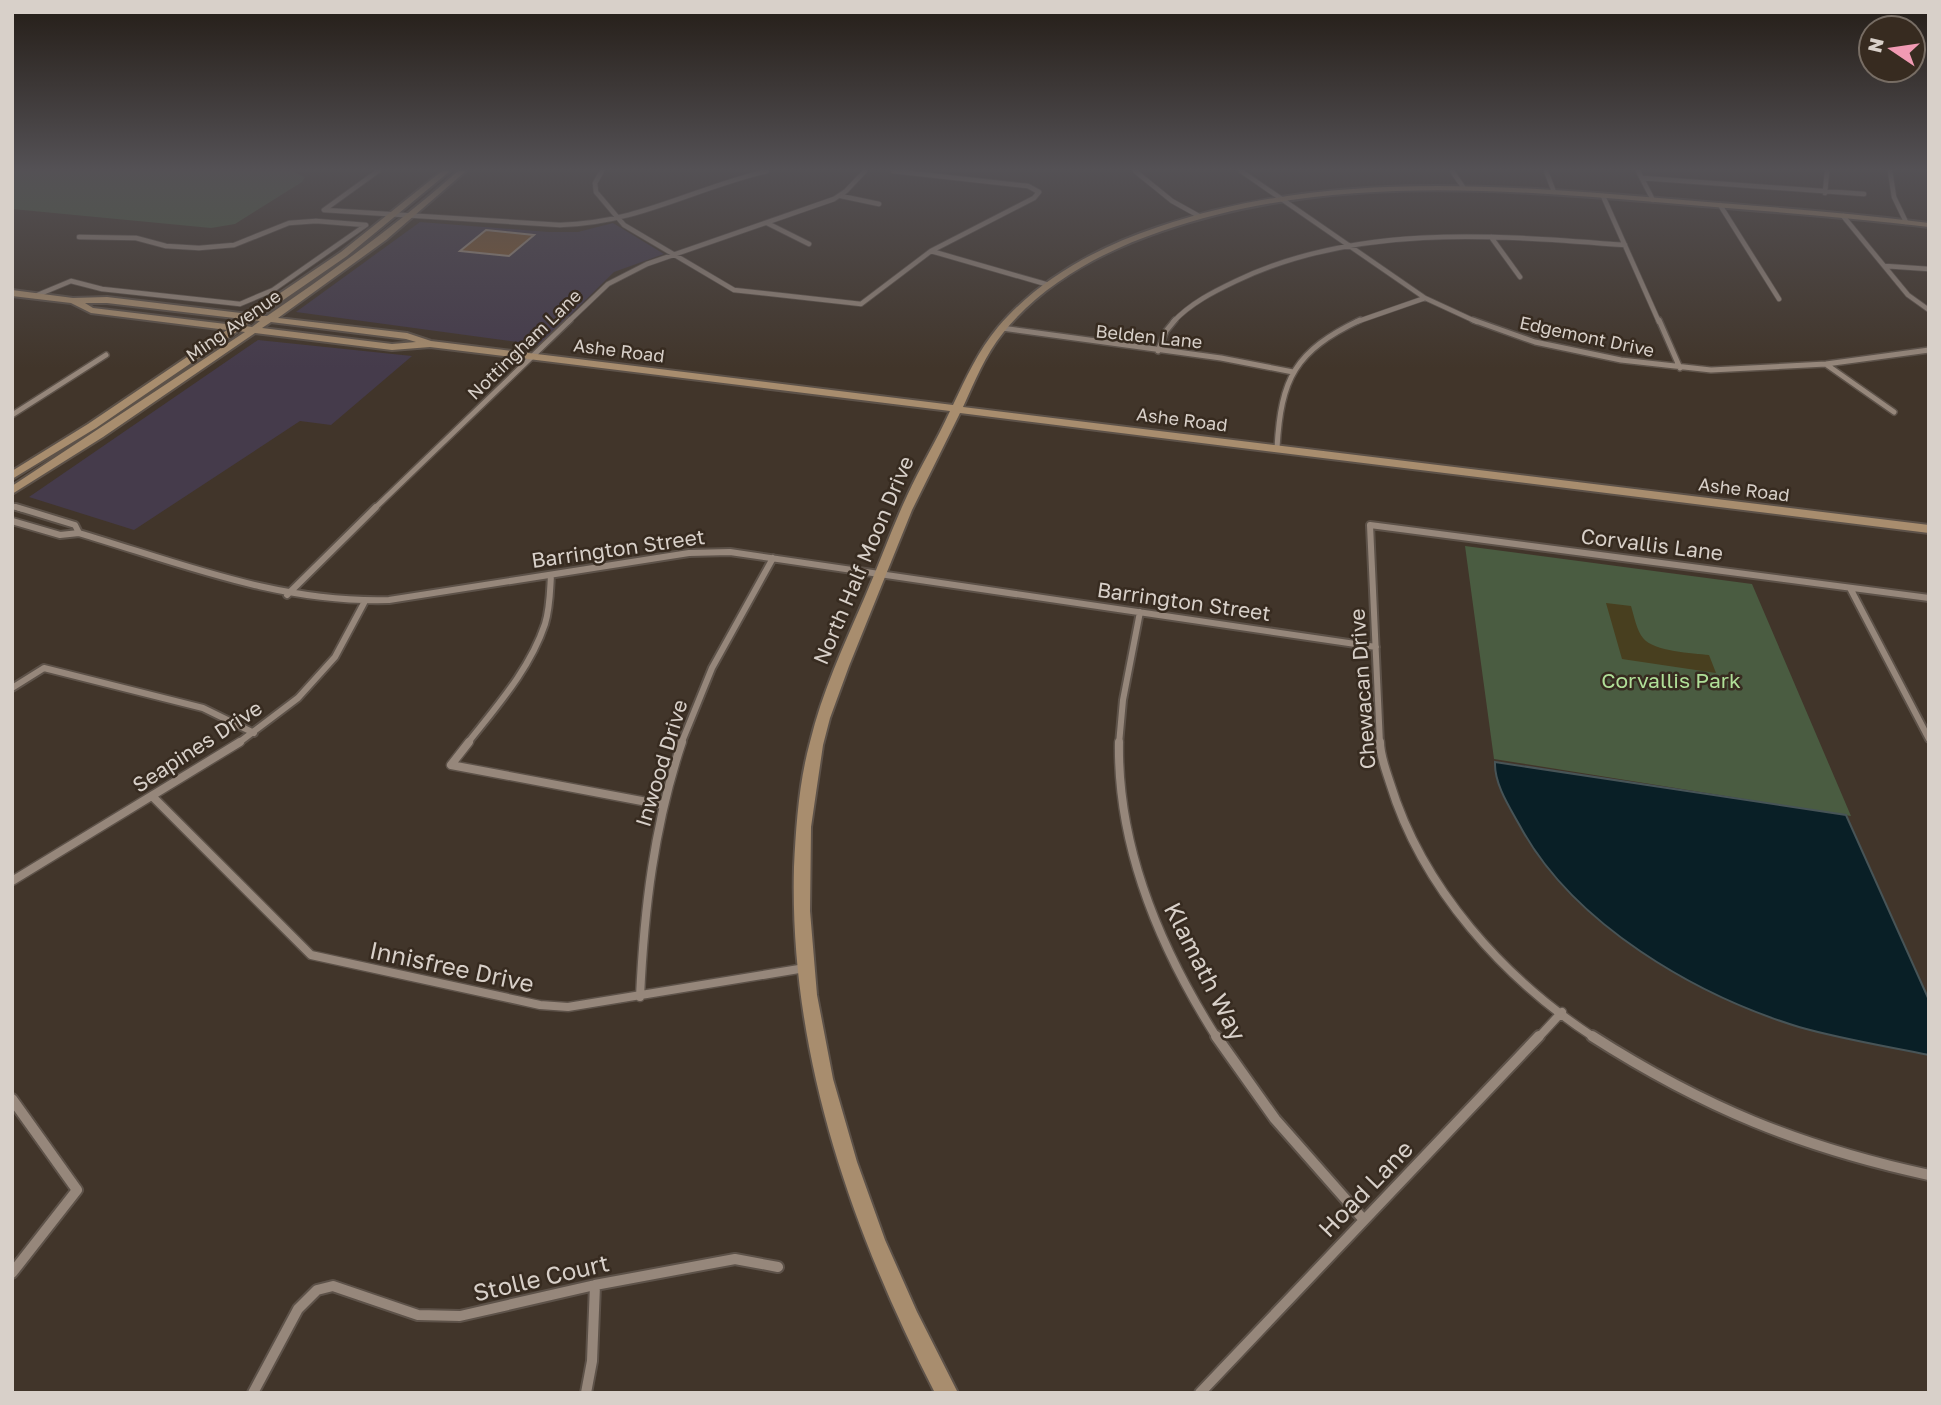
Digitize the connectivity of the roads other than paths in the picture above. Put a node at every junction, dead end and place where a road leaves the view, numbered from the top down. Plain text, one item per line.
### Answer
1 (79, 237) dead end
2 (255, 237) edge
3 (348, 237) edge
4 (367, 237) edge
5 (382, 237) edge
6 (646, 237) edge
7 (726, 237) edge
8 (794, 237) edge
9 (959, 237) edge
10 (1141, 237) edge
11 (1334, 237) edge
12 (1490, 237) junction
13 (1621, 237) edge
14 (1740, 237) edge
15 (1860, 237) edge
16 (809, 244) dead end
17 (1625, 246) junction
18 (1349, 247) junction
19 (931, 251) junction
20 (673, 254) junction
21 (1885, 266) junction
22 (1929, 269) edge
23 (1520, 277) dead end
24 (1049, 285) junction
25 (12, 293) edge
26 (35, 296) junction
27 (1425, 299) junction
28 (1779, 299) dead end
29 (73, 301) junction
30 (1929, 310) edge
31 (251, 317) junction
32 (268, 320) junction
33 (234, 328) junction
34 (1002, 328) junction
35 (254, 330) junction
36 (430, 344) junction
37 (1929, 350) edge
38 (1158, 351) junction
39 (106, 355) dead end
40 (531, 357) junction
41 (1826, 364) junction
42 (1680, 368) junction
43 (1293, 372) junction
44 (957, 409) junction
45 (1894, 412) dead end
46 (12, 415) edge
47 (61, 446) junction
48 (1277, 449) junction
49 (12, 476) edge
50 (12, 482) edge
51 (12, 491) edge
52 (12, 506) edge
53 (12, 521) edge
54 (1370, 525) joint
55 (1929, 529) edge
56 (79, 533) junction
57 (773, 558) junction
58 (883, 574) junction
59 (551, 575) junction
60 (1850, 588) junction
61 (287, 595) junction
62 (1929, 598) edge
63 (364, 603) junction
64 (1140, 612) junction
65 (1376, 647) junction
66 (12, 688) edge
67 (254, 733) junction
68 (1929, 739) edge
69 (153, 797) junction
70 (663, 805) junction
71 (12, 881) edge
72 (805, 968) junction
73 (640, 997) junction
74 (1562, 1012) junction
75 (12, 1099) edge
76 (1929, 1175) edge
77 (1364, 1220) junction
78 (778, 1267) dead end
79 (12, 1273) edge
80 (595, 1284) junction
81 (253, 1393) edge
82 (586, 1393) edge
83 (947, 1393) edge
84 (1200, 1393) edge

1 - 2 street
3 - 26 street
4 - 31 street, Ming Avenue
5 - 32 street, Ming Avenue
6 - 20 street
7 - 20 street, Nottingham Lane
8 - 16 street
9 - 19 street
10 - 24 street, North Half Moon Drive
11 - 18 street, Edgemont Drive
12 - 17 street
12 - 18 street
12 - 23 street
13 - 17 street
14 - 28 street
15 - 21 street
17 - 42 street
18 - 27 street, Edgemont Drive
18 - 38 street
19 - 20 street
19 - 24 street
20 - 40 street, Nottingham Lane
21 - 22 street
21 - 30 street
24 - 34 street, North Half Moon Drive
25 - 26 street, Ashe Road
26 - 29 street, Ashe Road
27 - 42 street, Edgemont Drive
27 - 43 street
29 - 31 street, Ashe Road
29 - 33 street, Ashe Road
31 - 32 street, Ashe Road
31 - 33 street, Ming Avenue
32 - 35 street, Ming Avenue
32 - 36 street, Ashe Road
33 - 35 street, Ashe Road
33 - 47 street, Ming Avenue
34 - 38 street, Belden Lane
34 - 44 street, North Half Moon Drive
35 - 36 street, Ashe Road
35 - 51 street, Ming Avenue
36 - 40 street, Ashe Road
37 - 41 street, Edgemont Drive
38 - 43 street, Belden Lane
39 - 46 street
40 - 44 street, Ashe Road
40 - 61 street, Nottingham Lane
41 - 42 street, Edgemont Drive
41 - 45 street
43 - 48 street
44 - 48 street, Ashe Road
44 - 58 street, North Half Moon Drive
47 - 49 street, Ming Avenue
47 - 50 street
48 - 55 street, Ashe Road
52 - 56 street, Barrington Street
53 - 56 street, Barrington Street
54 - 60 street, Corvallis Lane
54 - 65 street, Chewacan Drive
56 - 61 street, Barrington Street
57 - 58 street, Barrington Street
57 - 59 street, Barrington Street
57 - 70 street, Inwood Drive
58 - 64 street, Barrington Street
58 - 72 street, North Half Moon Drive
59 - 63 street, Barrington Street
59 - 70 street
60 - 62 street, Corvallis Lane
60 - 68 street
61 - 63 street, Barrington Street
63 - 67 street, Seapines Drive
64 - 65 street, Barrington Street
64 - 77 street, Klamath Way
65 - 74 street, Chewacan Drive
66 - 67 street
67 - 69 street, Seapines Drive
69 - 71 street, Seapines Drive
69 - 73 street, Innisfree Drive
70 - 73 street, Inwood Drive
72 - 73 street, Innisfree Drive
72 - 83 street, North Half Moon Drive
74 - 76 street, Chewacan Drive
74 - 77 street, Hoad Lane
75 - 79 street
77 - 84 street, Hoad Lane
78 - 80 street, Stolle Court
80 - 81 street, Stolle Court
80 - 82 street

